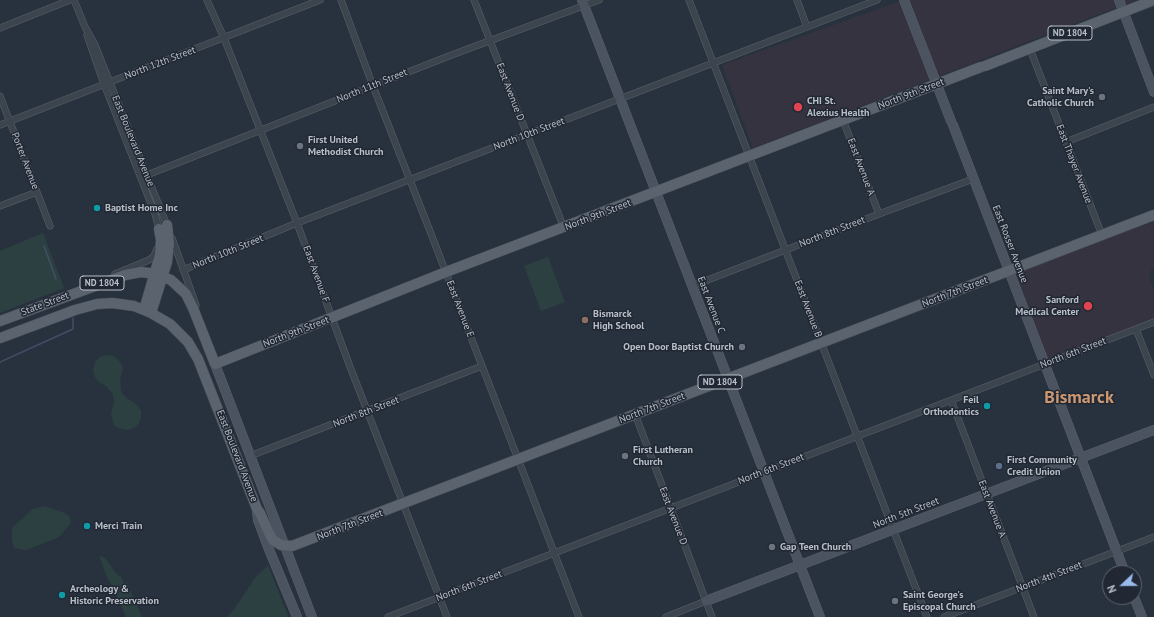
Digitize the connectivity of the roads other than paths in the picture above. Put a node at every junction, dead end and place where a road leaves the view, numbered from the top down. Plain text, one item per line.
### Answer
1 (70, 0) edge
2 (74, 0) edge
3 (207, 0) edge
4 (320, 0) edge
5 (341, 0) edge
6 (474, 0) edge
7 (599, 0) edge
8 (689, 0) edge
9 (797, 0) edge
10 (877, 0) edge
11 (904, 0) edge
12 (1120, 0) edge
13 (1154, 0) edge
14 (583, 3) edge
15 (1124, 12) junction
16 (807, 27) junction
17 (0, 28) edge
18 (224, 38) junction
19 (490, 41) junction
20 (1030, 48) junction
21 (714, 63) junction
22 (107, 83) junction
23 (937, 84) junction
24 (373, 86) junction
25 (1154, 92) edge
26 (0, 96) edge
27 (620, 99) junction
28 (1154, 107) edge
29 (843, 120) junction
30 (10, 121) junction
31 (0, 125) edge
32 (260, 131) junction
33 (526, 135) junction
34 (1066, 142) junction
35 (750, 156) junction
36 (147, 175) junction
37 (973, 179) junction
38 (410, 180) junction
39 (37, 192) junction
40 (656, 192) junction
41 (0, 206) edge
42 (879, 214) junction
43 (1154, 215) edge
44 (298, 223) junction
45 (50, 226) dead end
46 (163, 227) junction
47 (564, 228) junction
48 (1102, 235) junction
49 (786, 250) junction
50 (183, 270) junction
51 (1008, 271) junction
52 (446, 272) junction
53 (159, 275) junction
54 (692, 286) junction
55 (66, 296) junction
56 (148, 311) junction
57 (332, 318) junction
58 (0, 321) edge
59 (1154, 322) edge
60 (1136, 329) junction
61 (0, 338) edge
62 (821, 343) junction
63 (208, 347) junction
64 (214, 364) junction
65 (1044, 364) junction
66 (482, 366) junction
67 (1154, 375) edge
68 (728, 379) junction
69 (213, 396) junction
70 (951, 400) junction
71 (368, 411) junction
72 (635, 414) junction
73 (1154, 430) edge
74 (857, 435) junction
75 (250, 456) junction
76 (1080, 458) junction
77 (518, 460) junction
78 (763, 473) junction
79 (986, 494) junction
80 (404, 504) junction
81 (670, 508) junction
82 (257, 509) junction
83 (894, 529) junction
84 (1154, 537) edge
85 (285, 546) junction
86 (1117, 551) junction
87 (554, 553) junction
88 (800, 565) junction
89 (1122, 565) edge
90 (1022, 587) junction
91 (440, 597) junction
92 (706, 601) junction
93 (1137, 605) edge
94 (297, 617) edge
95 (312, 617) edge
96 (388, 617) edge
97 (447, 617) edge
98 (579, 617) edge
99 (666, 617) edge
100 (712, 617) edge
101 (820, 617) edge
102 (927, 617) edge
103 (944, 617) edge
104 (1034, 617) edge
105 (1142, 617) edge

1 - 17 street
2 - 22 street, East Boulevard Avenue
3 - 18 street, East Avenue F
4 - 18 street, North 12th Street
5 - 24 street, East Avenue E
6 - 19 street, East Avenue D
7 - 14 street, North 11th Street
8 - 21 street, East Avenue B
9 - 16 street
10 - 16 street, North 10th Street
11 - 23 street, East Rosser Avenue
12 - 15 street
13 - 15 main road, North 9th Street / ND 1804
14 - 19 street, North 11th Street
14 - 27 street, East Avenue C
15 - 20 main road, North 9th Street / ND 1804
15 - 25 street
16 - 21 street, North 10th Street
18 - 22 street, North 12th Street
18 - 32 street, East Avenue F
19 - 24 street, North 11th Street
19 - 33 street, East Avenue D
20 - 23 main road, North 9th Street / ND 1804
20 - 34 street, East Thayer Avenue
21 - 27 street, North 10th Street
21 - 35 street, East Avenue B
22 - 30 street, North 12th Street
22 - 36 street, East Boulevard Avenue
22 - 46 street, East Boulevard Avenue
23 - 29 main road, North 9th Street / ND 1804
23 - 37 street, East Rosser Avenue
24 - 32 street, North 11th Street
24 - 38 street, East Avenue E
26 - 30 street, Porter Avenue
27 - 33 street, North 10th Street
27 - 40 street, East Avenue C
28 - 34 street
29 - 35 main road, North 9th Street / ND 1804
29 - 42 street, East Avenue A
30 - 31 street, North 12th Street
30 - 39 street, Porter Avenue
32 - 36 street, North 11th Street
32 - 44 street, East Avenue F
33 - 38 street, North 10th Street
33 - 47 street, East Avenue D
34 - 48 street, East Thayer Avenue
35 - 40 main road, North 9th Street / ND 1804
35 - 49 street, East Avenue B
36 - 46 street, East Boulevard Avenue
37 - 42 street, North 8th Street
37 - 51 street, East Rosser Avenue
38 - 44 street, North 10th Street
38 - 52 street, East Avenue E
39 - 41 street
39 - 45 street, Porter Avenue
40 - 47 main road, North 9th Street / ND 1804
40 - 54 street, East Avenue C
42 - 49 street, North 8th Street
43 - 48 main road, North 7th Street / ND 1804
44 - 50 street, North 10th Street
44 - 57 street, East Avenue F
46 - 50 street, East Boulevard Avenue
46 - 53 main road
46 - 55 street, East Boulevard Avenue
47 - 52 main road, North 9th Street / ND 1804
48 - 51 main road, North 7th Street / ND 1804
49 - 54 street, North 8th Street
49 - 62 street, East Avenue B
50 - 63 street, East Boulevard Avenue
51 - 62 main road, North 7th Street / ND 1804
51 - 65 street, East Rosser Avenue
52 - 57 main road, North 9th Street / ND 1804
52 - 66 street, East Avenue E
53 - 55 main road, State Street / ND 1804
53 - 56 main road
53 - 63 main road, East Boulevard Avenue
54 - 68 street, East Avenue C
55 - 58 main road, State Street / ND 1804
56 - 61 main road, State Street / ND 1804
56 - 69 main road, East Boulevard Avenue / ND 1804
57 - 64 main road, North 9th Street / ND 1804
57 - 71 street, East Avenue F
59 - 60 street, North 6th Street
60 - 65 street, North 6th Street
60 - 67 street
62 - 68 main road, North 7th Street / ND 1804
62 - 74 street, East Avenue B
63 - 64 main road, East Boulevard Avenue
64 - 69 main road
64 - 75 street, East Boulevard Avenue
65 - 70 street, North 6th Street
65 - 76 street, East Rosser Avenue
66 - 71 street, North 8th Street
66 - 77 street, East Avenue E
68 - 72 main road, North 7th Street / ND 1804
68 - 78 street, East Avenue C
69 - 82 main road, East Boulevard Avenue / ND 1804
70 - 74 street, North 6th Street
70 - 79 street, East Avenue A
71 - 75 street, North 8th Street
71 - 80 street, East Avenue F
72 - 77 main road, North 7th Street / ND 1804
72 - 81 street, East Avenue D
73 - 76 street, North 5th Street
74 - 78 street, North 6th Street
74 - 83 street, East Avenue B
75 - 85 street, East Boulevard Avenue
76 - 79 street, North 5th Street
76 - 86 street, East Rosser Avenue
77 - 80 main road, North 7th Street / ND 1804
77 - 87 street, East Avenue E
78 - 81 street, North 6th Street
78 - 88 street, East Avenue C
79 - 83 street, North 5th Street
79 - 90 street, East Avenue A
80 - 85 main road, North 7th Street / ND 1804
80 - 91 street, East Avenue F
81 - 87 street, North 6th Street
81 - 92 street, East Avenue D
82 - 85 main road, ND 1804
82 - 94 street, East Boulevard Avenue
83 - 88 street, North 5th Street
83 - 102 street, East Avenue B
84 - 86 street, North 4th Street
85 - 95 street, East Boulevard Avenue
86 - 89 street, East Rosser Avenue
86 - 90 street, North 4th Street
87 - 91 street, North 6th Street
87 - 98 street, East Avenue E
88 - 92 street, North 5th Street
88 - 101 street, East Avenue C
90 - 103 street, North 4th Street
90 - 104 street, East Avenue A
91 - 96 street, North 6th Street
91 - 97 street, East Avenue F
92 - 99 street, North 5th Street
92 - 100 street, East Avenue D
93 - 105 street

